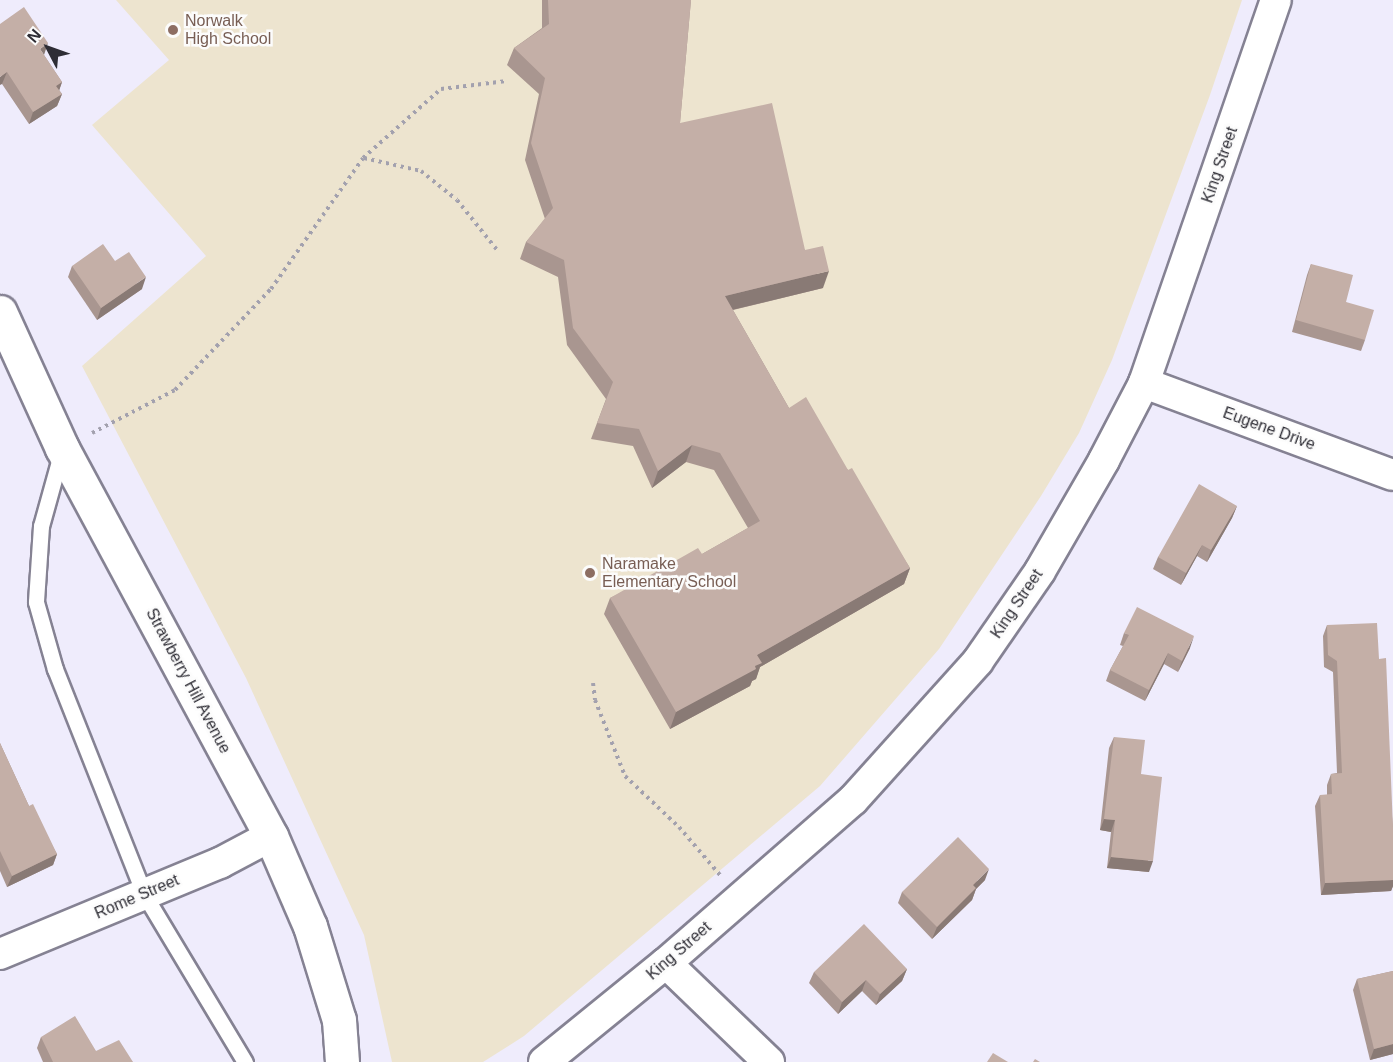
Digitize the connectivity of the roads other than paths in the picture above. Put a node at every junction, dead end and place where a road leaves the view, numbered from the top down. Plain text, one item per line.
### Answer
1 (1276, 0) edge
2 (0, 312) edge
3 (1144, 383) junction
4 (62, 448) junction
5 (1393, 475) edge
6 (271, 836) junction
7 (144, 894) junction
8 (0, 954) edge
9 (666, 963) junction
10 (245, 1062) edge
11 (342, 1062) edge
12 (544, 1062) edge
13 (769, 1062) edge

1 - 3 street, King Street
2 - 4 main road, Strawberry Hill Avenue
3 - 5 street, Eugene Drive
3 - 9 street, King Street
4 - 6 main road, Strawberry Hill Avenue
4 - 7 lane
6 - 7 street, Rome Street
6 - 11 main road, Strawberry Hill Avenue
7 - 8 street, Rome Street
7 - 10 lane
9 - 12 street, King Street
9 - 13 street

